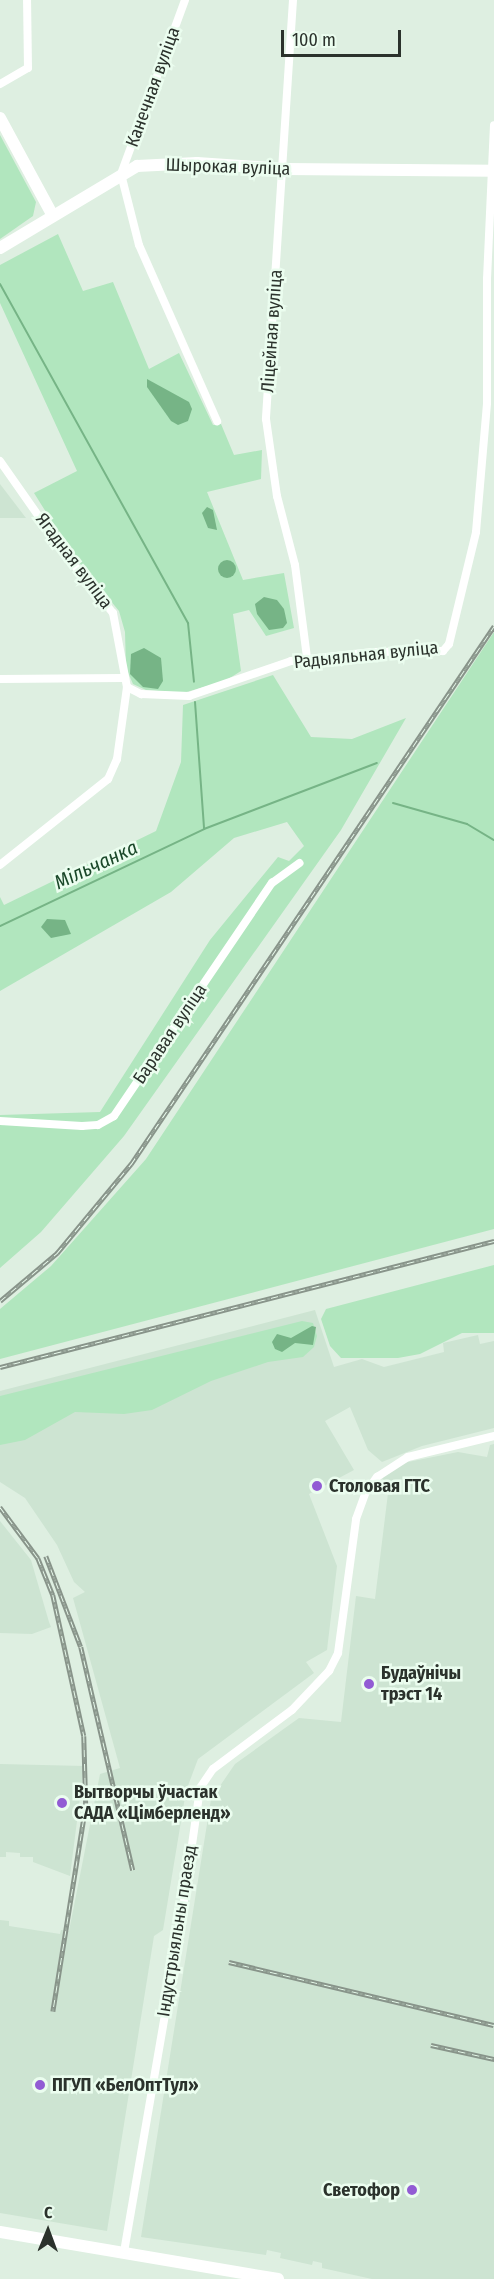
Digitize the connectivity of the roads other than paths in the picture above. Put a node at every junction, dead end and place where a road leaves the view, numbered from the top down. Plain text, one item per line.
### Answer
1 (27, 0) edge
2 (185, 0) edge
3 (293, 0) edge
4 (0, 84) edge
5 (0, 118) edge
6 (494, 125) edge
7 (284, 169) junction
8 (493, 171) edge
9 (121, 174) junction
10 (53, 216) junction
11 (0, 249) edge
12 (217, 421) dead end
13 (2, 461) edge
14 (307, 658) junction
15 (123, 678) junction
16 (0, 679) edge
17 (127, 687) junction
18 (300, 863) dead end
19 (0, 866) edge
20 (0, 1121) edge
21 (494, 1436) edge
22 (0, 2232) edge
23 (124, 2252) junction
24 (278, 2279) edge

1 - 4 street
2 - 9 street, Канечная вуліца
3 - 7 street, Ліцейная вуліца
5 - 10 street
6 - 8 street, Радыяльная вуліца
7 - 8 street, Шырокая вуліца
7 - 9 street, Шырокая вуліца
7 - 14 street, Ліцейная вуліца
8 - 14 street, Радыяльная вуліца
9 - 10 street, Шырокая вуліца
9 - 12 street
10 - 11 street, Шырокая вуліца
13 - 15 street, Ягадная вуліца
14 - 17 street, Радыяльная вуліца
15 - 16 street
15 - 17 street, Ягадная вуліца
17 - 19 street
18 - 20 street, Баравая вуліца
21 - 23 street, Індустрыяльны праезд
22 - 23 street
23 - 24 street

